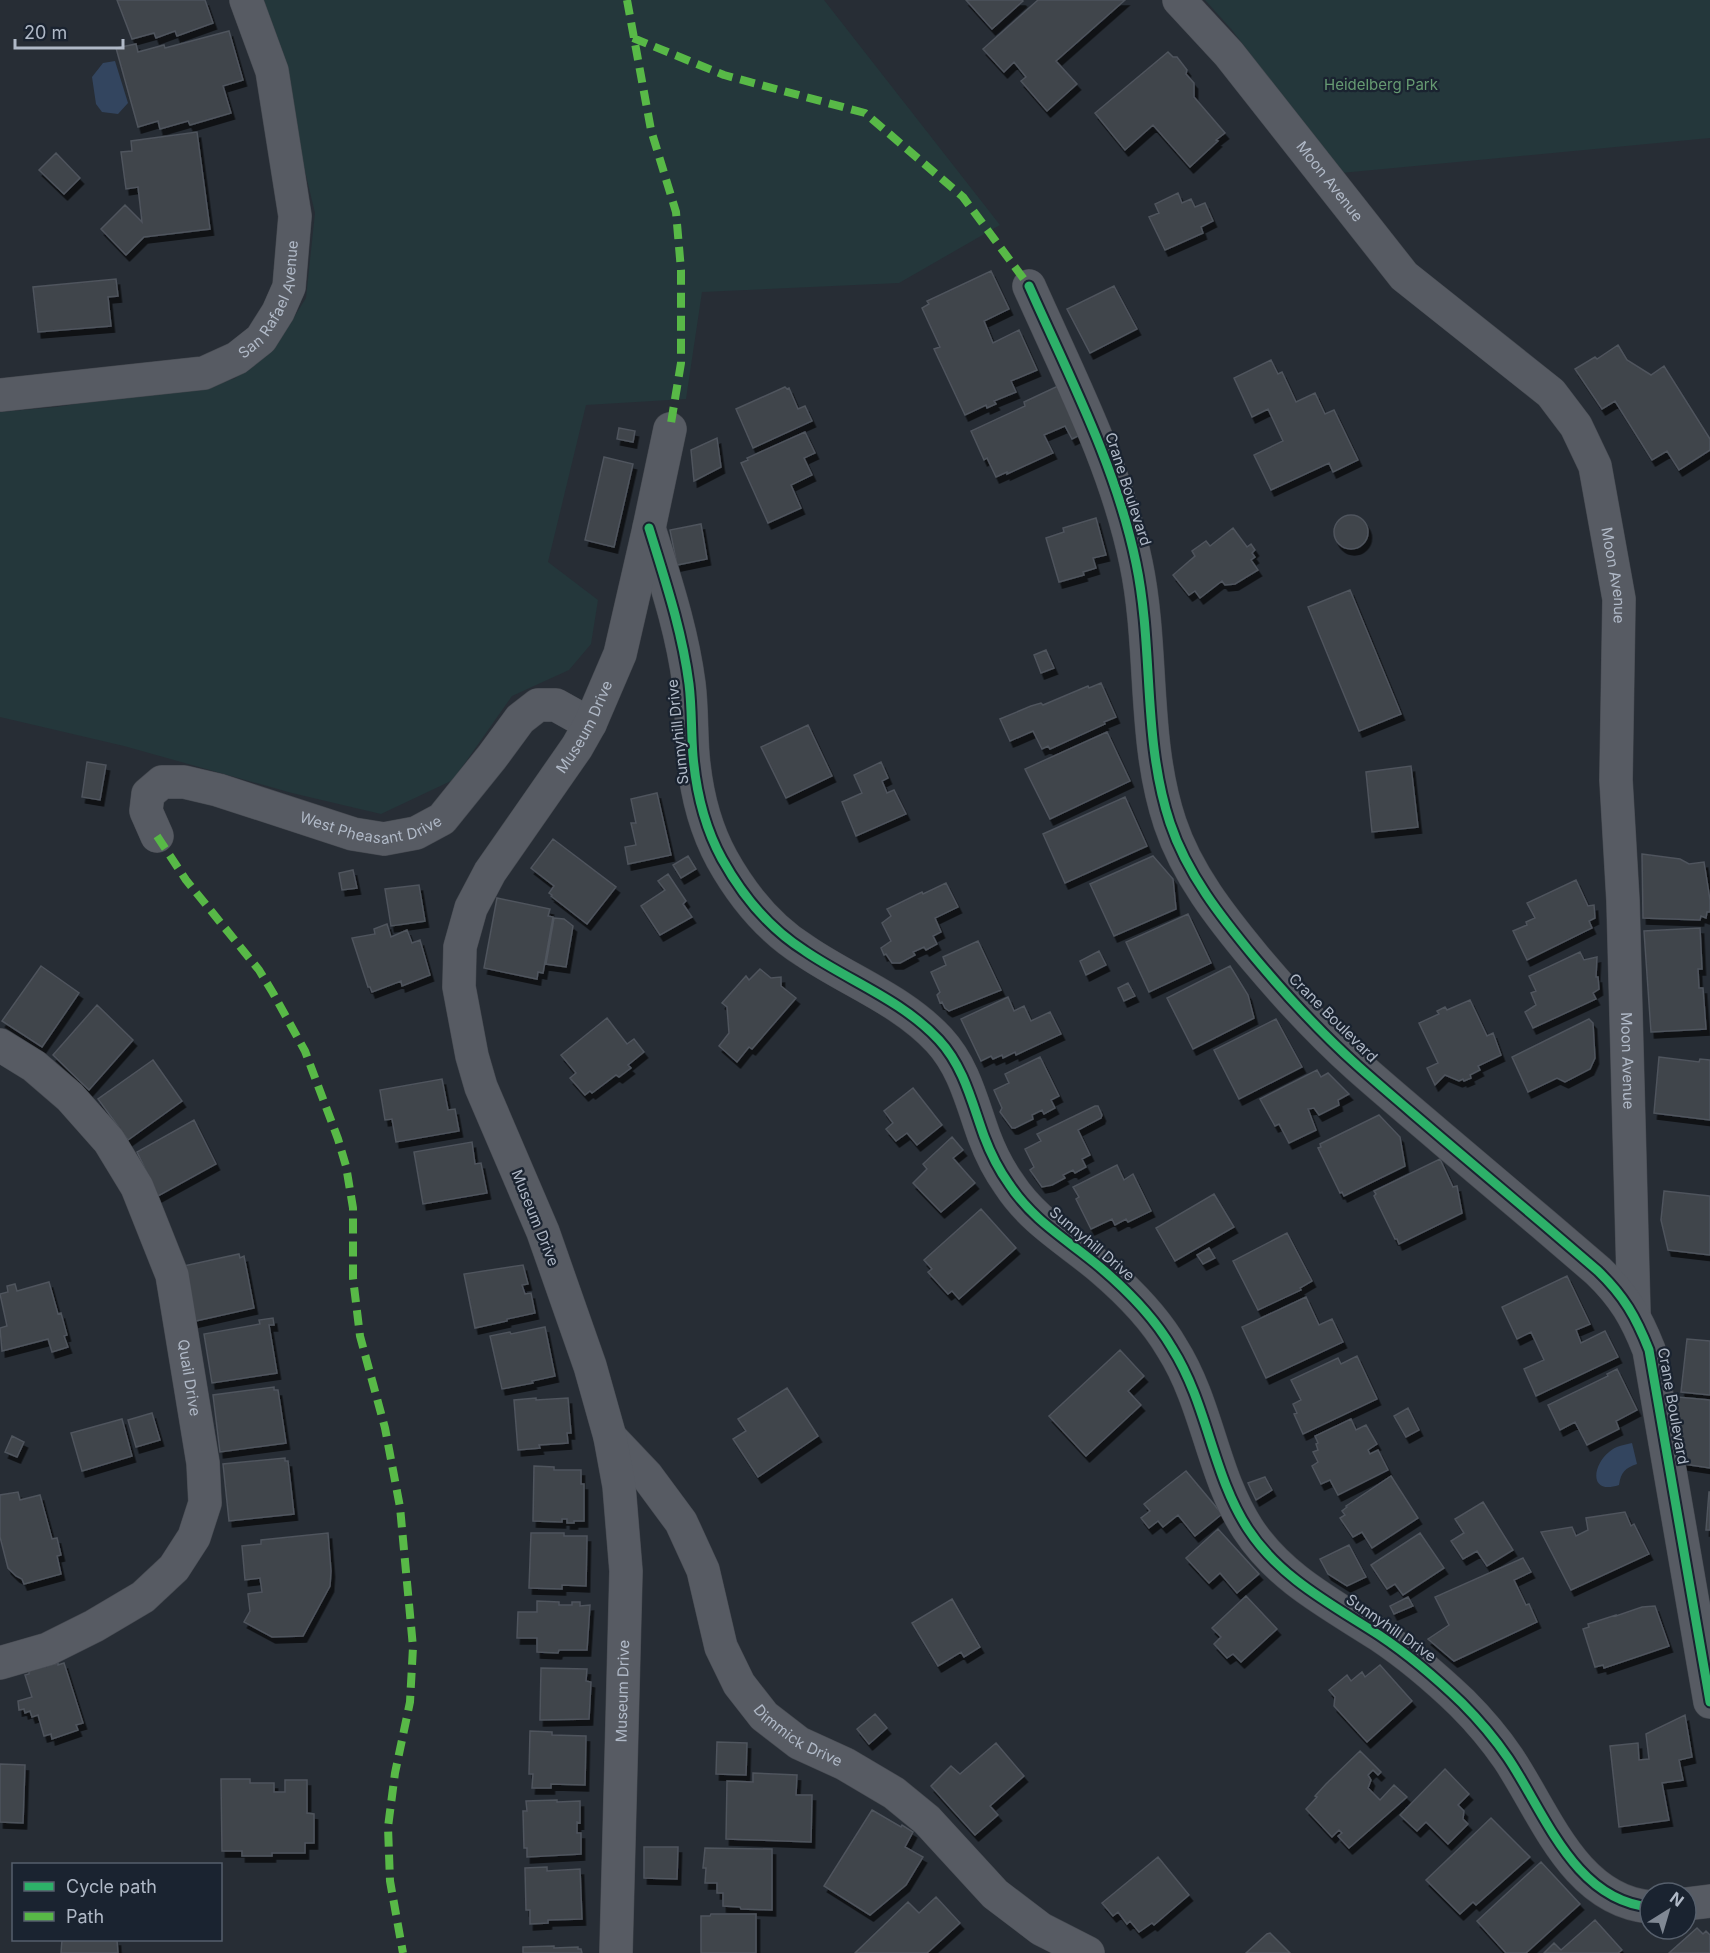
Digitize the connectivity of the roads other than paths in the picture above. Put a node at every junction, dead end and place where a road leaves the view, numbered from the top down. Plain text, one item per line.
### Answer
1 (246, 0) edge
2 (1179, 0) edge
3 (1029, 285) dead end
4 (0, 395) edge
5 (670, 429) dead end
6 (649, 528) junction
7 (590, 724) junction
8 (157, 836) dead end
9 (0, 1045) edge
10 (1634, 1314) junction
11 (610, 1437) junction
12 (0, 1663) edge
13 (1710, 1702) edge
14 (1638, 1906) edge
15 (616, 1953) edge
16 (1088, 1953) edge

1 - 4 street, San Rafael Avenue
2 - 10 street, Moon Avenue
3 - 10 street, Crane Boulevard
5 - 6 street, Museum Drive
6 - 7 street, Museum Drive
6 - 14 street, Sunnyhill Drive
7 - 8 street, West Pheasant Drive
7 - 11 street, Museum Drive
9 - 12 street, Quail Drive
10 - 13 street, Crane Boulevard
11 - 15 street, Museum Drive
11 - 16 street, Dimmick Drive

